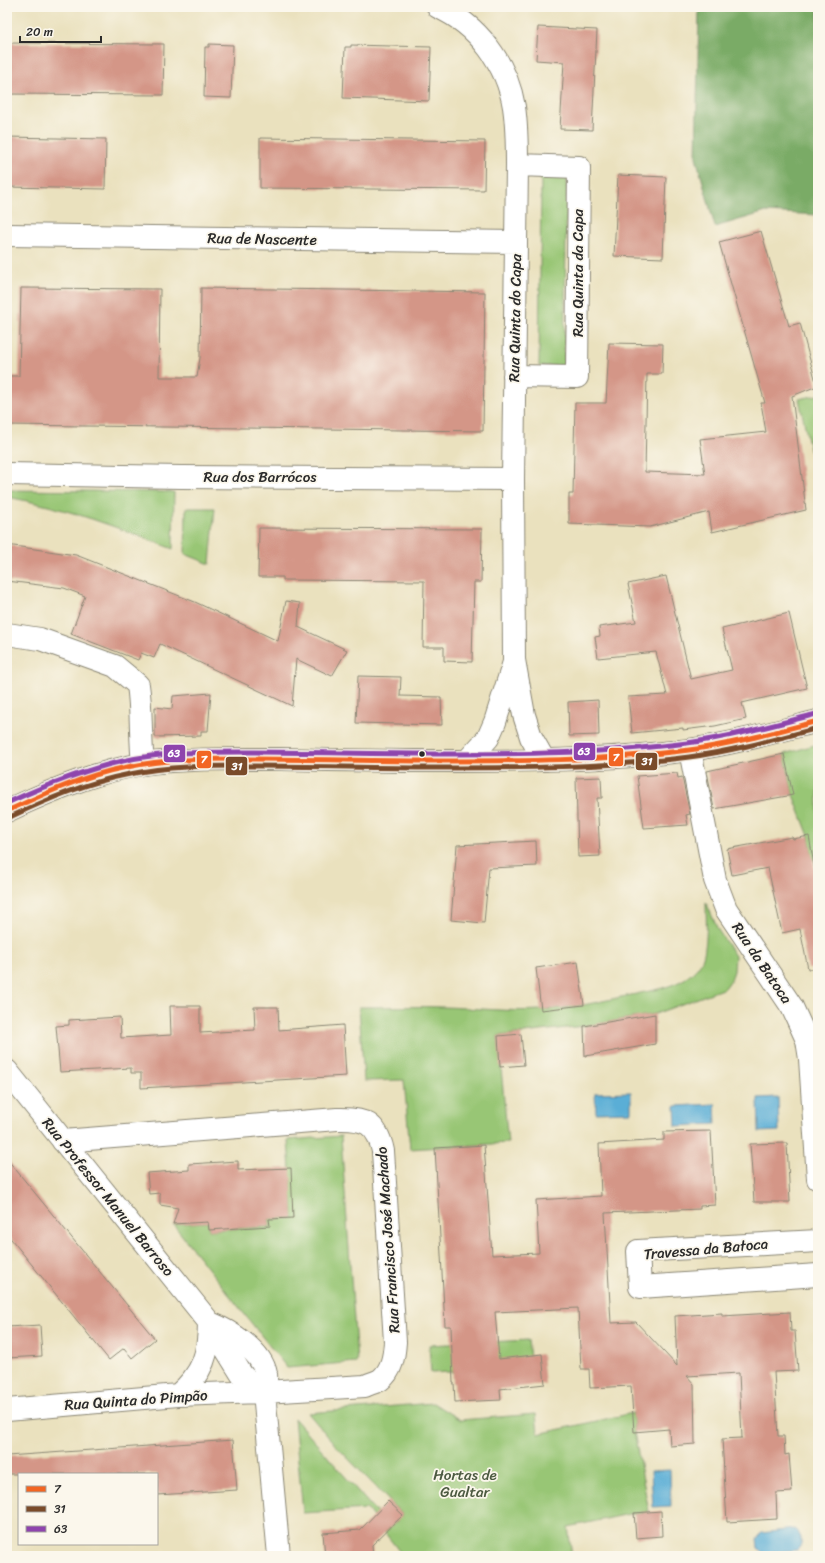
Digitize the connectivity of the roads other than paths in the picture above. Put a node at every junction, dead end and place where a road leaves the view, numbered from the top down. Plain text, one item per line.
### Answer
1 (438, 7) edge
2 (517, 165) junction
3 (7, 236) edge
4 (516, 242) junction
5 (514, 376) junction
6 (7, 474) edge
7 (513, 479) junction
8 (7, 634) edge
9 (514, 660) junction
10 (818, 721) edge
11 (690, 750) junction
12 (468, 760) junction
13 (544, 760) junction
14 (142, 764) junction
15 (7, 811) edge
16 (7, 1071) edge
17 (63, 1141) junction
18 (818, 1178) edge
19 (818, 1241) edge
20 (818, 1275) edge
21 (209, 1322) junction
22 (264, 1392) junction
23 (178, 1395) junction
24 (7, 1410) edge
25 (279, 1556) edge

1 - 2 street, Rua Quinta do Capa
2 - 4 street, Rua Quinta do Capa
2 - 5 street, Rua Quinta da Capa
3 - 4 street, Rua de Nascente
4 - 5 street, Rua Quinta do Capa
5 - 7 street, Rua Quinta do Capa
6 - 7 street, Rua dos Barrócos
7 - 9 street, Rua Quinta do Capa
8 - 14 street
9 - 12 street
9 - 13 street
10 - 11 street
11 - 13 street
11 - 18 street, Rua da Batoca
12 - 13 street
12 - 14 street
14 - 15 street
16 - 17 street, Rua Professor Manuel Barroso
17 - 21 street, Rua Professor Manuel Barroso
17 - 22 street, Rua Francisco José Machado
19 - 20 street, Travessa da Batoca
21 - 22 street, Rua Professor Manuel Barroso
21 - 23 street
22 - 23 street, Rua Quinta do Pimpão
22 - 25 street
23 - 24 street, Rua Quinta do Pimpão

